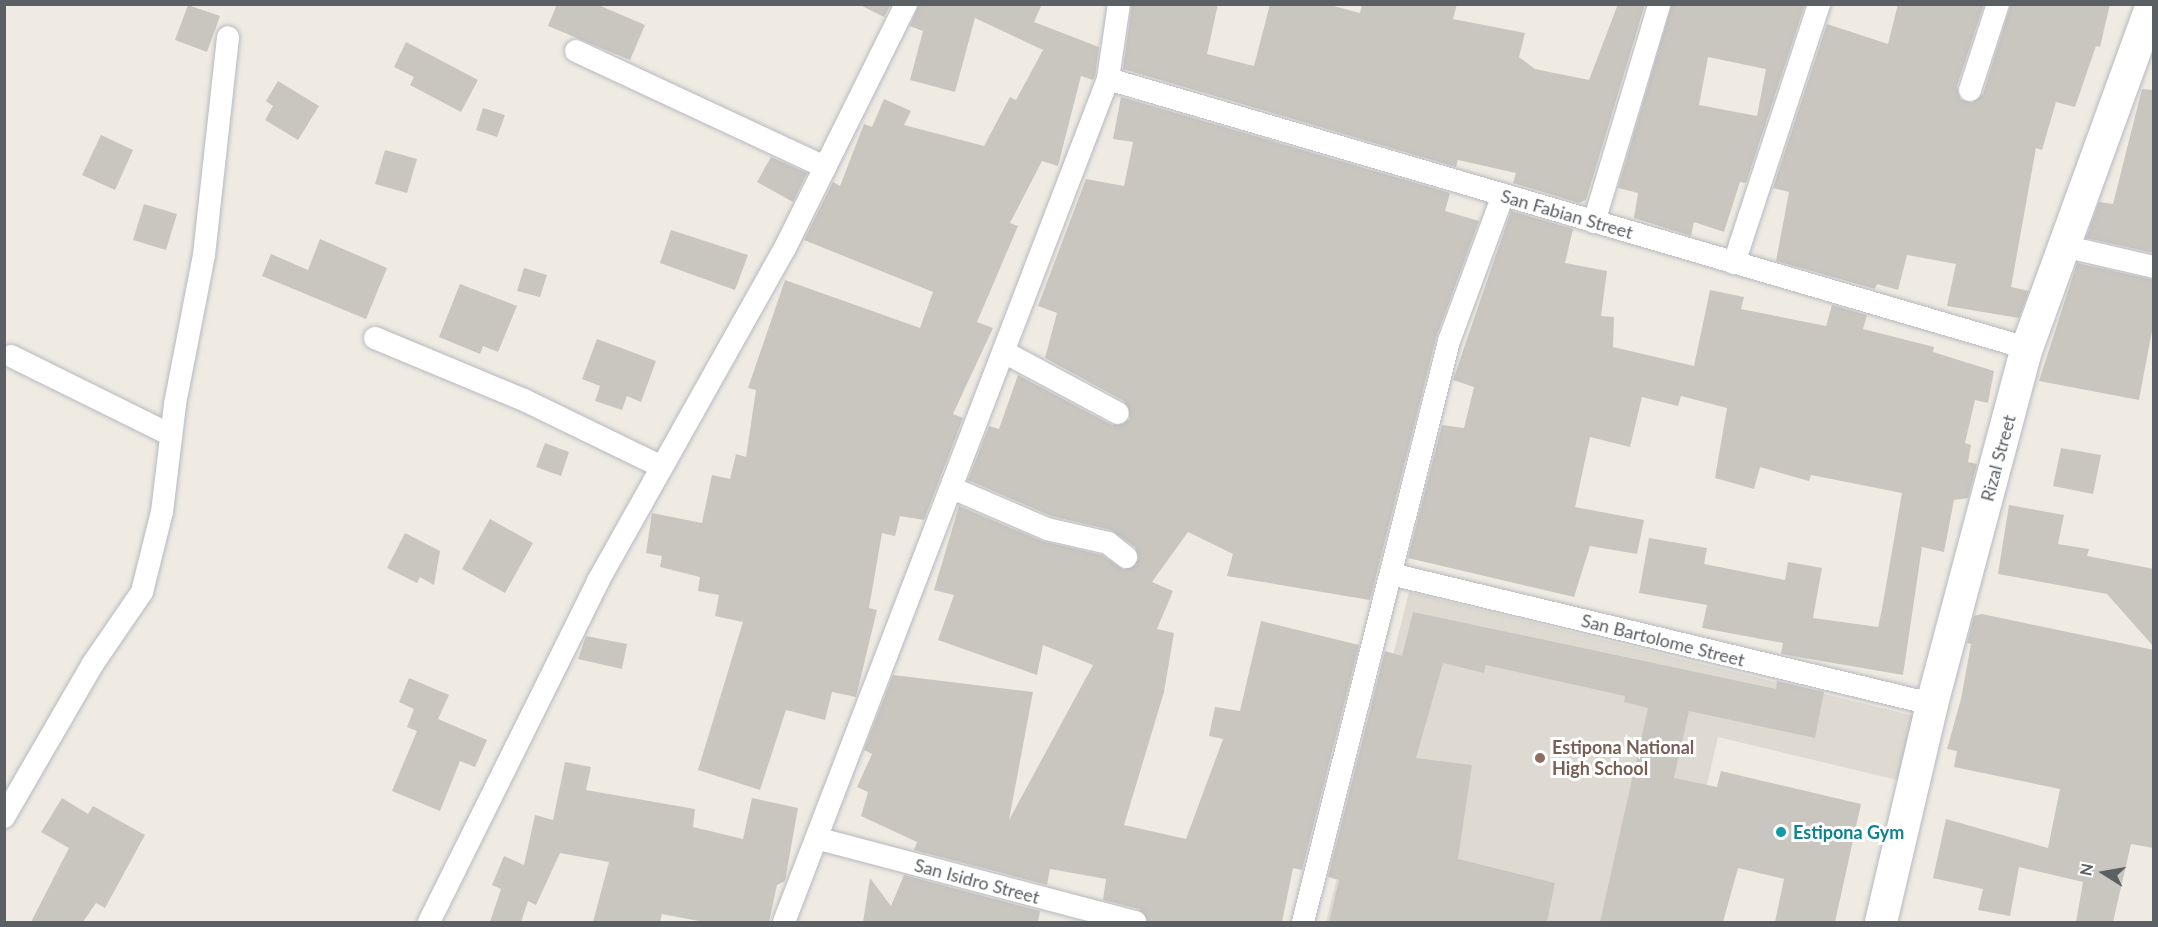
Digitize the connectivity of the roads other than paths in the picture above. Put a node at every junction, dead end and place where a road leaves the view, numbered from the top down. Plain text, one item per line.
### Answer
1 (906, 4) edge
2 (1119, 4) edge
3 (1659, 4) edge
4 (1819, 4) edge
5 (1998, 4) edge
6 (2152, 4) edge
7 (228, 37) dead end
8 (576, 51) dead end
9 (1108, 79) junction
10 (1970, 90) dead end
11 (825, 167) junction
12 (1503, 195) junction
13 (1594, 222) junction
14 (2063, 246) junction
15 (1734, 263) junction
16 (2154, 267) edge
17 (375, 338) dead end
18 (2027, 348) junction
19 (1004, 352) junction
20 (11, 356) dead end
21 (1118, 413) dead end
22 (171, 435) junction
23 (662, 467) junction
24 (952, 488) junction
25 (1126, 557) dead end
26 (1395, 575) junction
27 (1932, 704) junction
28 (4, 817) edge
29 (819, 839) junction
30 (429, 922) edge
31 (784, 922) edge
32 (1135, 922) edge
33 (1303, 922) edge
34 (1881, 922) edge

1 - 11 street
2 - 9 street
3 - 13 street
4 - 15 street
5 - 10 street
6 - 14 main road, Rizal Street
7 - 22 street
8 - 11 street
9 - 12 street, San Fabian Street
9 - 19 street
11 - 23 street
12 - 13 street, San Fabian Street
12 - 26 street
13 - 15 street, San Fabian Street
14 - 16 street
14 - 18 main road, Rizal Street
15 - 18 street, San Fabian Street
17 - 23 street
18 - 27 main road, Rizal Street
19 - 21 street
19 - 24 street
20 - 22 street
22 - 28 street
23 - 30 street
24 - 25 street
24 - 29 street
26 - 27 street, San Bartolome Street
26 - 33 street
27 - 34 main road, Rizal Street
29 - 31 street
29 - 32 street, San Isidro Street

